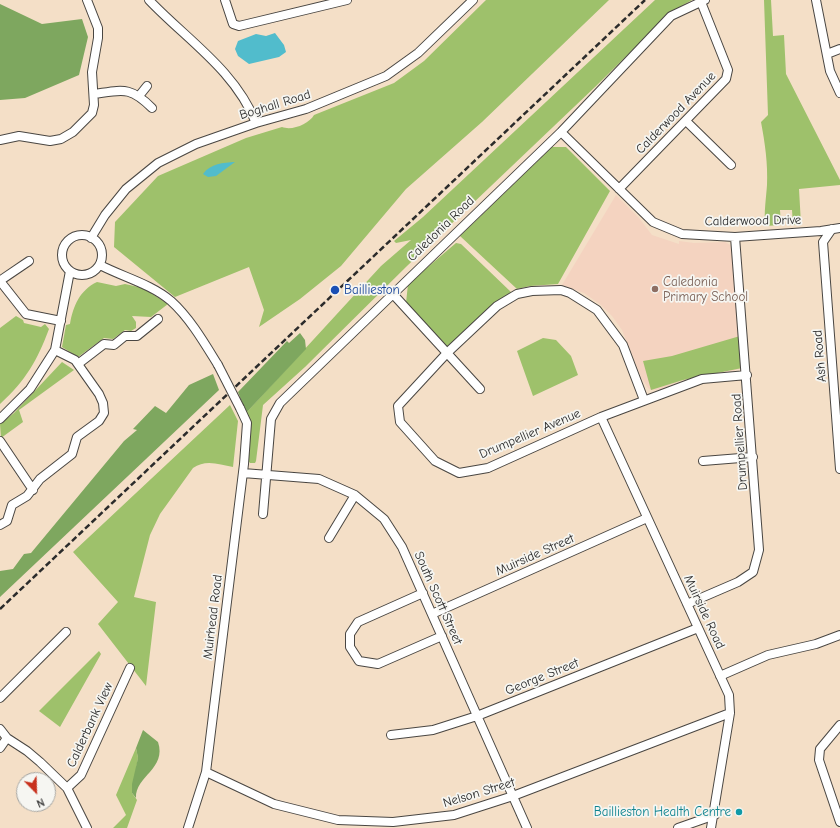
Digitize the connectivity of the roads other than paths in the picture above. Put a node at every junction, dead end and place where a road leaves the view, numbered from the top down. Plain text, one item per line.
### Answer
1 (87, 0) edge
2 (149, 0) edge
3 (225, 0) edge
4 (347, 0) edge
5 (473, 0) edge
6 (816, 0) edge
7 (703, 1) edge
8 (840, 49) edge
9 (827, 54) junction
10 (147, 86) dead end
11 (840, 93) edge
12 (94, 94) junction
13 (139, 96) junction
14 (152, 108) dead end
15 (686, 121) junction
16 (256, 123) junction
17 (561, 132) junction
18 (0, 140) edge
19 (731, 165) dead end
20 (619, 189) junction
21 (836, 228) edge
22 (811, 232) junction
23 (735, 236) junction
24 (91, 238) junction
25 (823, 242) junction
26 (29, 261) dead end
27 (100, 265) junction
28 (70, 271) junction
29 (1, 280) edge
30 (392, 294) junction
31 (158, 318) dead end
32 (61, 322) junction
33 (55, 350) junction
34 (447, 353) junction
35 (78, 364) junction
36 (746, 374) junction
37 (480, 389) dead end
38 (644, 400) junction
39 (838, 408) edge
40 (601, 417) junction
41 (0, 419) edge
42 (0, 441) edge
43 (753, 457) junction
44 (703, 461) dead end
45 (840, 469) edge
46 (243, 474) junction
47 (266, 475) junction
48 (33, 490) junction
49 (355, 496) junction
50 (263, 514) dead end
51 (647, 518) junction
52 (0, 525) edge
53 (329, 538) dead end
54 (423, 593) junction
55 (687, 604) junction
56 (432, 614) junction
57 (698, 628) junction
58 (66, 632) dead end
59 (840, 635) edge
60 (442, 636) junction
61 (130, 668) dead end
62 (720, 676) junction
63 (0, 698) edge
64 (730, 712) junction
65 (477, 716) junction
66 (840, 725) edge
67 (0, 729) edge
68 (391, 735) dead end
69 (7, 738) junction
70 (0, 748) edge
71 (206, 772) junction
72 (67, 788) junction
73 (513, 796) junction
74 (837, 801) edge
75 (715, 814) junction
76 (840, 822) edge
77 (338, 824) edge
78 (87, 828) edge
79 (188, 828) edge
80 (527, 828) edge
81 (678, 828) edge
82 (712, 828) edge

1 - 12 street
2 - 16 street
3 - 4 street
5 - 16 street, Boghall Road
6 - 9 street
7 - 15 street, Calderwood Avenue
7 - 17 street, Caledonia Road
8 - 9 street
9 - 11 street
10 - 13 street
12 - 13 street
12 - 18 street
13 - 14 street
15 - 19 street
15 - 20 street, Calderwood Avenue
16 - 24 street, Boghall Road
17 - 20 street, Calderwood Drive
17 - 30 street, Caledonia Road
20 - 23 street, Calderwood Drive
21 - 22 street, Calderwood Drive
21 - 25 street
22 - 23 street, Calderwood Drive
22 - 25 street
23 - 36 street, Drumpellier Road
24 - 27 street
24 - 28 street
25 - 39 street, Ash Road
26 - 29 street
27 - 28 street
27 - 46 street, Muirhead Road, bridge
28 - 32 street
29 - 32 street
30 - 34 street
30 - 47 street, Caledonia Road
31 - 35 street
32 - 33 street
33 - 35 street
33 - 41 street
34 - 37 street
34 - 38 street, Drumpellier Avenue
34 - 40 street, Drumpellier Avenue
35 - 48 street
36 - 38 street, Drumpellier Avenue
36 - 43 street, Drumpellier Road
38 - 40 street, Drumpellier Avenue
39 - 45 street, Ash Road
40 - 51 street, Muirside Road
42 - 48 street
43 - 44 street
43 - 55 street, Drumpellier Road
46 - 47 street, South Scott Street
46 - 71 street, Muirhead Road
47 - 49 street, South Scott Street
47 - 50 street, Caledonia Road
48 - 52 street
49 - 53 street
49 - 54 street, South Scott Street
51 - 55 street, Muirside Road
51 - 56 street, Muirside Street
54 - 56 street, South Scott Street
54 - 60 street
55 - 57 street, Muirside Road
56 - 60 street, South Scott Street
57 - 62 street, Muirside Road
57 - 65 street, George Street
58 - 63 street
59 - 62 street
60 - 65 street, South Scott Street
61 - 72 street, Calderbank View
62 - 64 street, Muirside Road
64 - 73 street, Nelson Street
64 - 75 street, Muirside Road
65 - 68 street, George Street
65 - 73 street, South Scott Street
66 - 74 street
67 - 69 street
69 - 70 street
69 - 72 street
71 - 77 street, Nelson Street
71 - 79 street, Muirhead Road
72 - 78 street
73 - 77 street, Nelson Street
73 - 80 street, South Scott Street
74 - 76 street
75 - 81 street
75 - 82 street, Muirside Road

